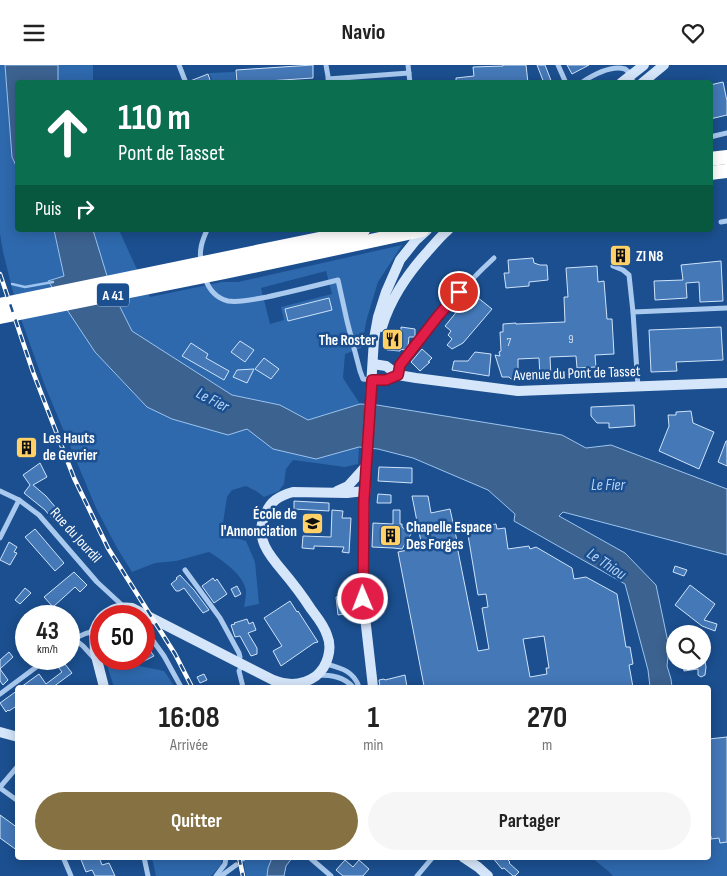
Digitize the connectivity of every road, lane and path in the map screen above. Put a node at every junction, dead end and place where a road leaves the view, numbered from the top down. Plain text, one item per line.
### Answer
1 (179, 65) edge
2 (326, 65) edge
3 (408, 65) edge
4 (558, 65) edge
5 (644, 65) edge
6 (664, 65) edge
7 (409, 73) junction
8 (632, 79) edge
9 (185, 80) edge
10 (328, 80) edge
11 (338, 80) edge
12 (410, 80) edge
13 (565, 80) edge
14 (585, 80) edge
15 (646, 80) edge
16 (727, 133) edge
17 (713, 136) edge
18 (727, 157) edge
19 (713, 159) edge
20 (727, 171) edge
21 (713, 173) edge
22 (206, 232) edge
23 (355, 232) edge
24 (413, 232) edge
25 (425, 232) edge
26 (446, 232) edge
27 (494, 258) dead end
28 (224, 266) junction
29 (613, 266) dead end
30 (0, 305) edge
31 (727, 308) edge
32 (633, 311) junction
33 (0, 317) edge
34 (374, 359) junction
35 (398, 375) junction
36 (372, 380) junction
37 (727, 383) edge
38 (638, 387) junction
39 (366, 461) junction
40 (0, 491) edge
41 (364, 491) junction
42 (333, 493) junction
43 (19, 500) junction
44 (0, 538) edge
45 (185, 570) dead end
46 (118, 605) edge
47 (155, 621) edge
48 (155, 643) edge
49 (240, 664) junction
50 (326, 664) junction
51 (32, 670) edge
52 (99, 670) edge
53 (318, 675) junction
54 (103, 685) edge
55 (180, 685) edge
56 (242, 685) edge
57 (281, 685) edge
58 (293, 685) edge
59 (351, 685) edge
60 (358, 685) edge
61 (373, 685) edge
62 (0, 694) edge
63 (0, 732) edge
64 (15, 736) edge
65 (15, 770) edge
66 (0, 788) edge
67 (15, 799) edge
68 (64, 860) edge
69 (145, 860) edge
70 (226, 860) edge
71 (312, 860) edge
72 (430, 860) edge
73 (468, 860) edge
74 (236, 865) dead end
75 (71, 876) edge
76 (148, 876) edge
77 (216, 876) edge
78 (221, 876) edge
79 (331, 876) edge
80 (417, 876) edge
81 (488, 876) edge

1 - 9 street
2 - 10 street
3 - 7 street
4 - 13 street
5 - 8 street
6 - 15 street
7 - 11 street
7 - 12 street
8 - 14 street
16 - 17 street
18 - 19 highway
20 - 21 highway
22 - 36 street
23 - 28 highway, A 41
24 - 28 highway, A 41
25 - 34 street
26 - 34 street
27 - 35 street
28 - 30 highway, A 41
28 - 33 highway, A 41
29 - 32 street
31 - 32 street
32 - 38 street
34 - 35 street, Avenue du Pont de Tasset
34 - 36 street
35 - 36 street, Avenue du Pont de Tasset
35 - 38 street, Avenue du Pont de Tasset
36 - 39 street
37 - 38 street, Avenue du Pont de Tasset
39 - 41 street
39 - 42 street
40 - 43 street, Rue du Jourdil
41 - 42 street
41 - 61 street
42 - 50 street
43 - 44 street
43 - 46 street, Rue du Jourdil
45 - 49 street
47 - 49 street, Rue du Jourdil
48 - 55 street
49 - 56 street
49 - 57 street
50 - 53 street
50 - 60 street
51 - 62 street
52 - 54 street
53 - 58 street
53 - 59 street
63 - 64 street
65 - 66 street
66 - 67 street
68 - 75 street
69 - 76 street
70 - 77 street
71 - 79 street
72 - 80 street
73 - 81 street
74 - 78 street

